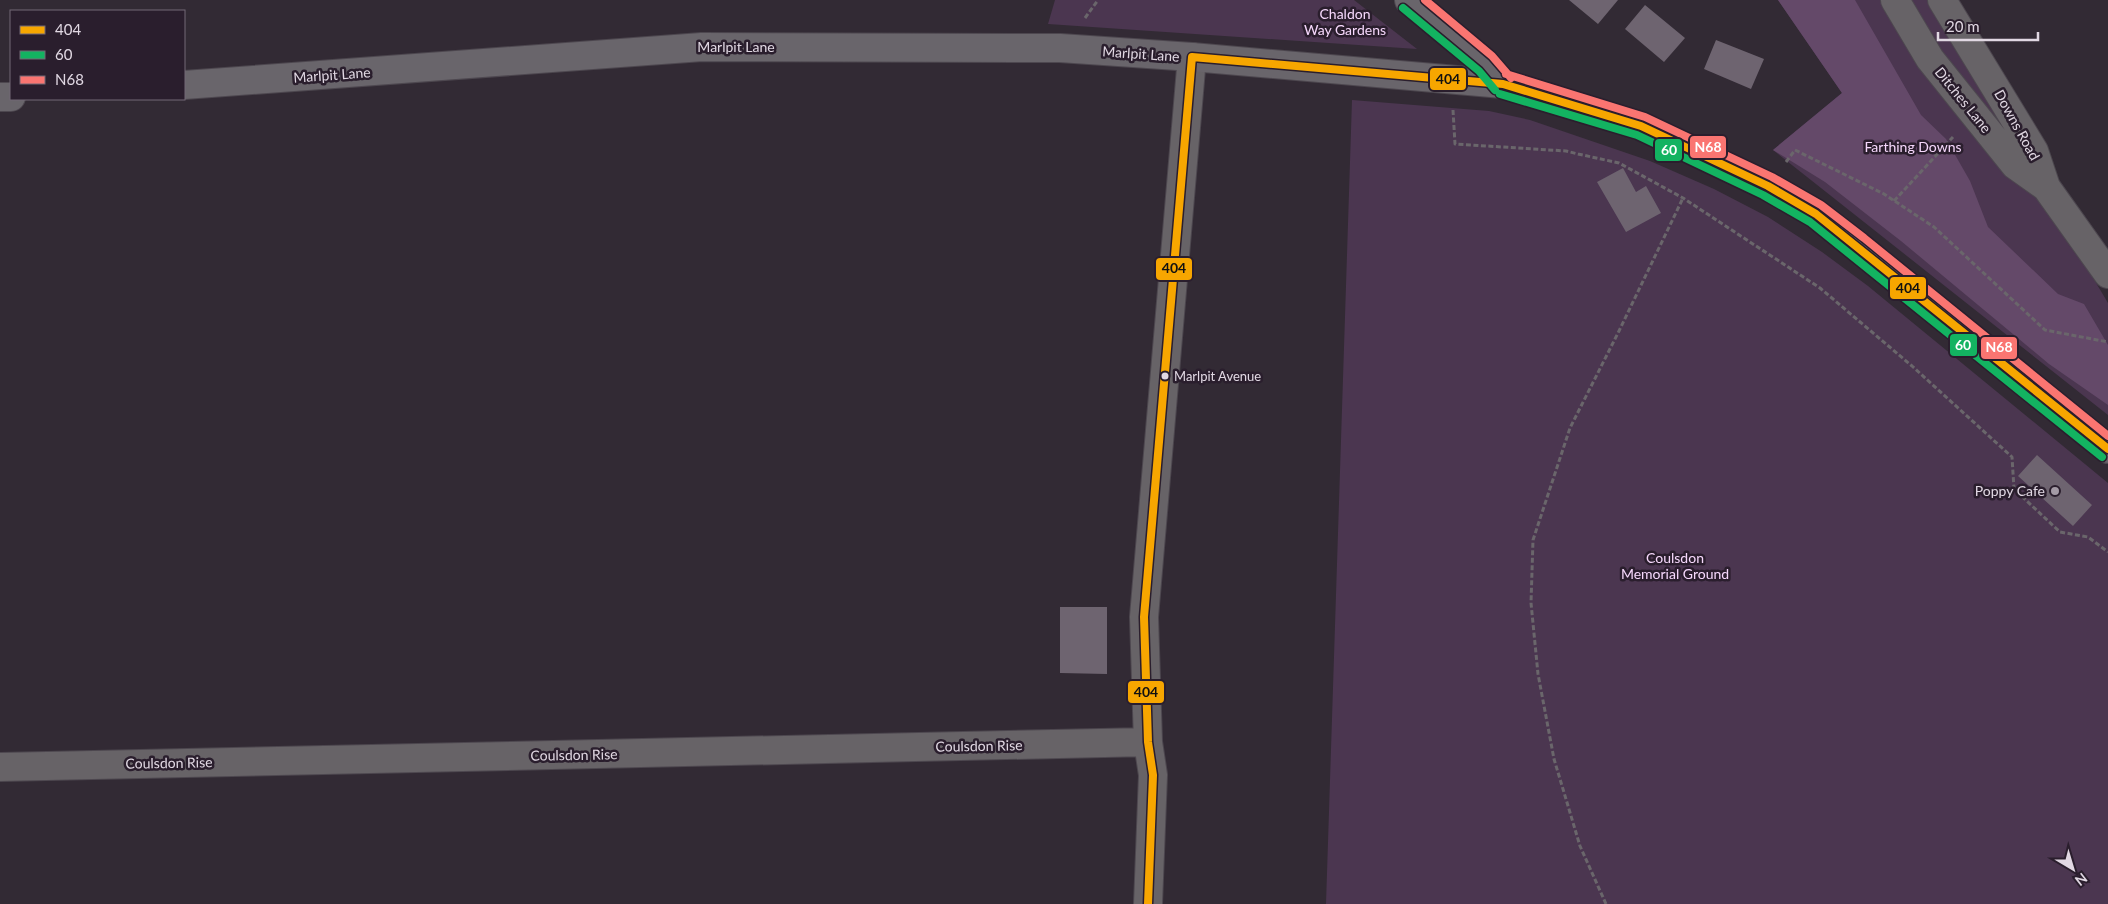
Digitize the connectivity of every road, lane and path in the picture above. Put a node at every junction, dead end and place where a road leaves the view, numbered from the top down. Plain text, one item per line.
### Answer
1 (1098, 0) edge
2 (1409, 0) edge
3 (1895, 0) edge
4 (1942, 0) edge
5 (1090, 11) dead end
6 (1192, 57) junction
7 (1503, 84) junction
8 (185, 85) edge
9 (1974, 114) junction
10 (1453, 124) dead end
11 (1768, 186) junction
12 (2046, 188) junction
13 (1683, 198) junction
14 (1894, 201) junction
15 (2108, 274) edge
16 (2108, 342) edge
17 (2108, 449) edge
18 (2108, 552) edge
19 (1148, 742) junction
20 (0, 767) edge
21 (1148, 904) edge
22 (1606, 904) edge

1 - 5 path
2 - 7 main road
3 - 9 street, Ditches Lane
4 - 12 street, Downs Road
6 - 7 main road, Marlpit Lane
6 - 8 main road, Marlpit Lane
6 - 19 street
7 - 11 main road, Marlpit Lane
9 - 12 street, Ditches Lane
9 - 14 path
10 - 13 path
11 - 14 path
11 - 17 main road, Marlpit Lane
12 - 15 street, Downs Road
13 - 18 path
13 - 22 path
14 - 16 path
19 - 20 street, Coulsdon Rise
19 - 21 street

